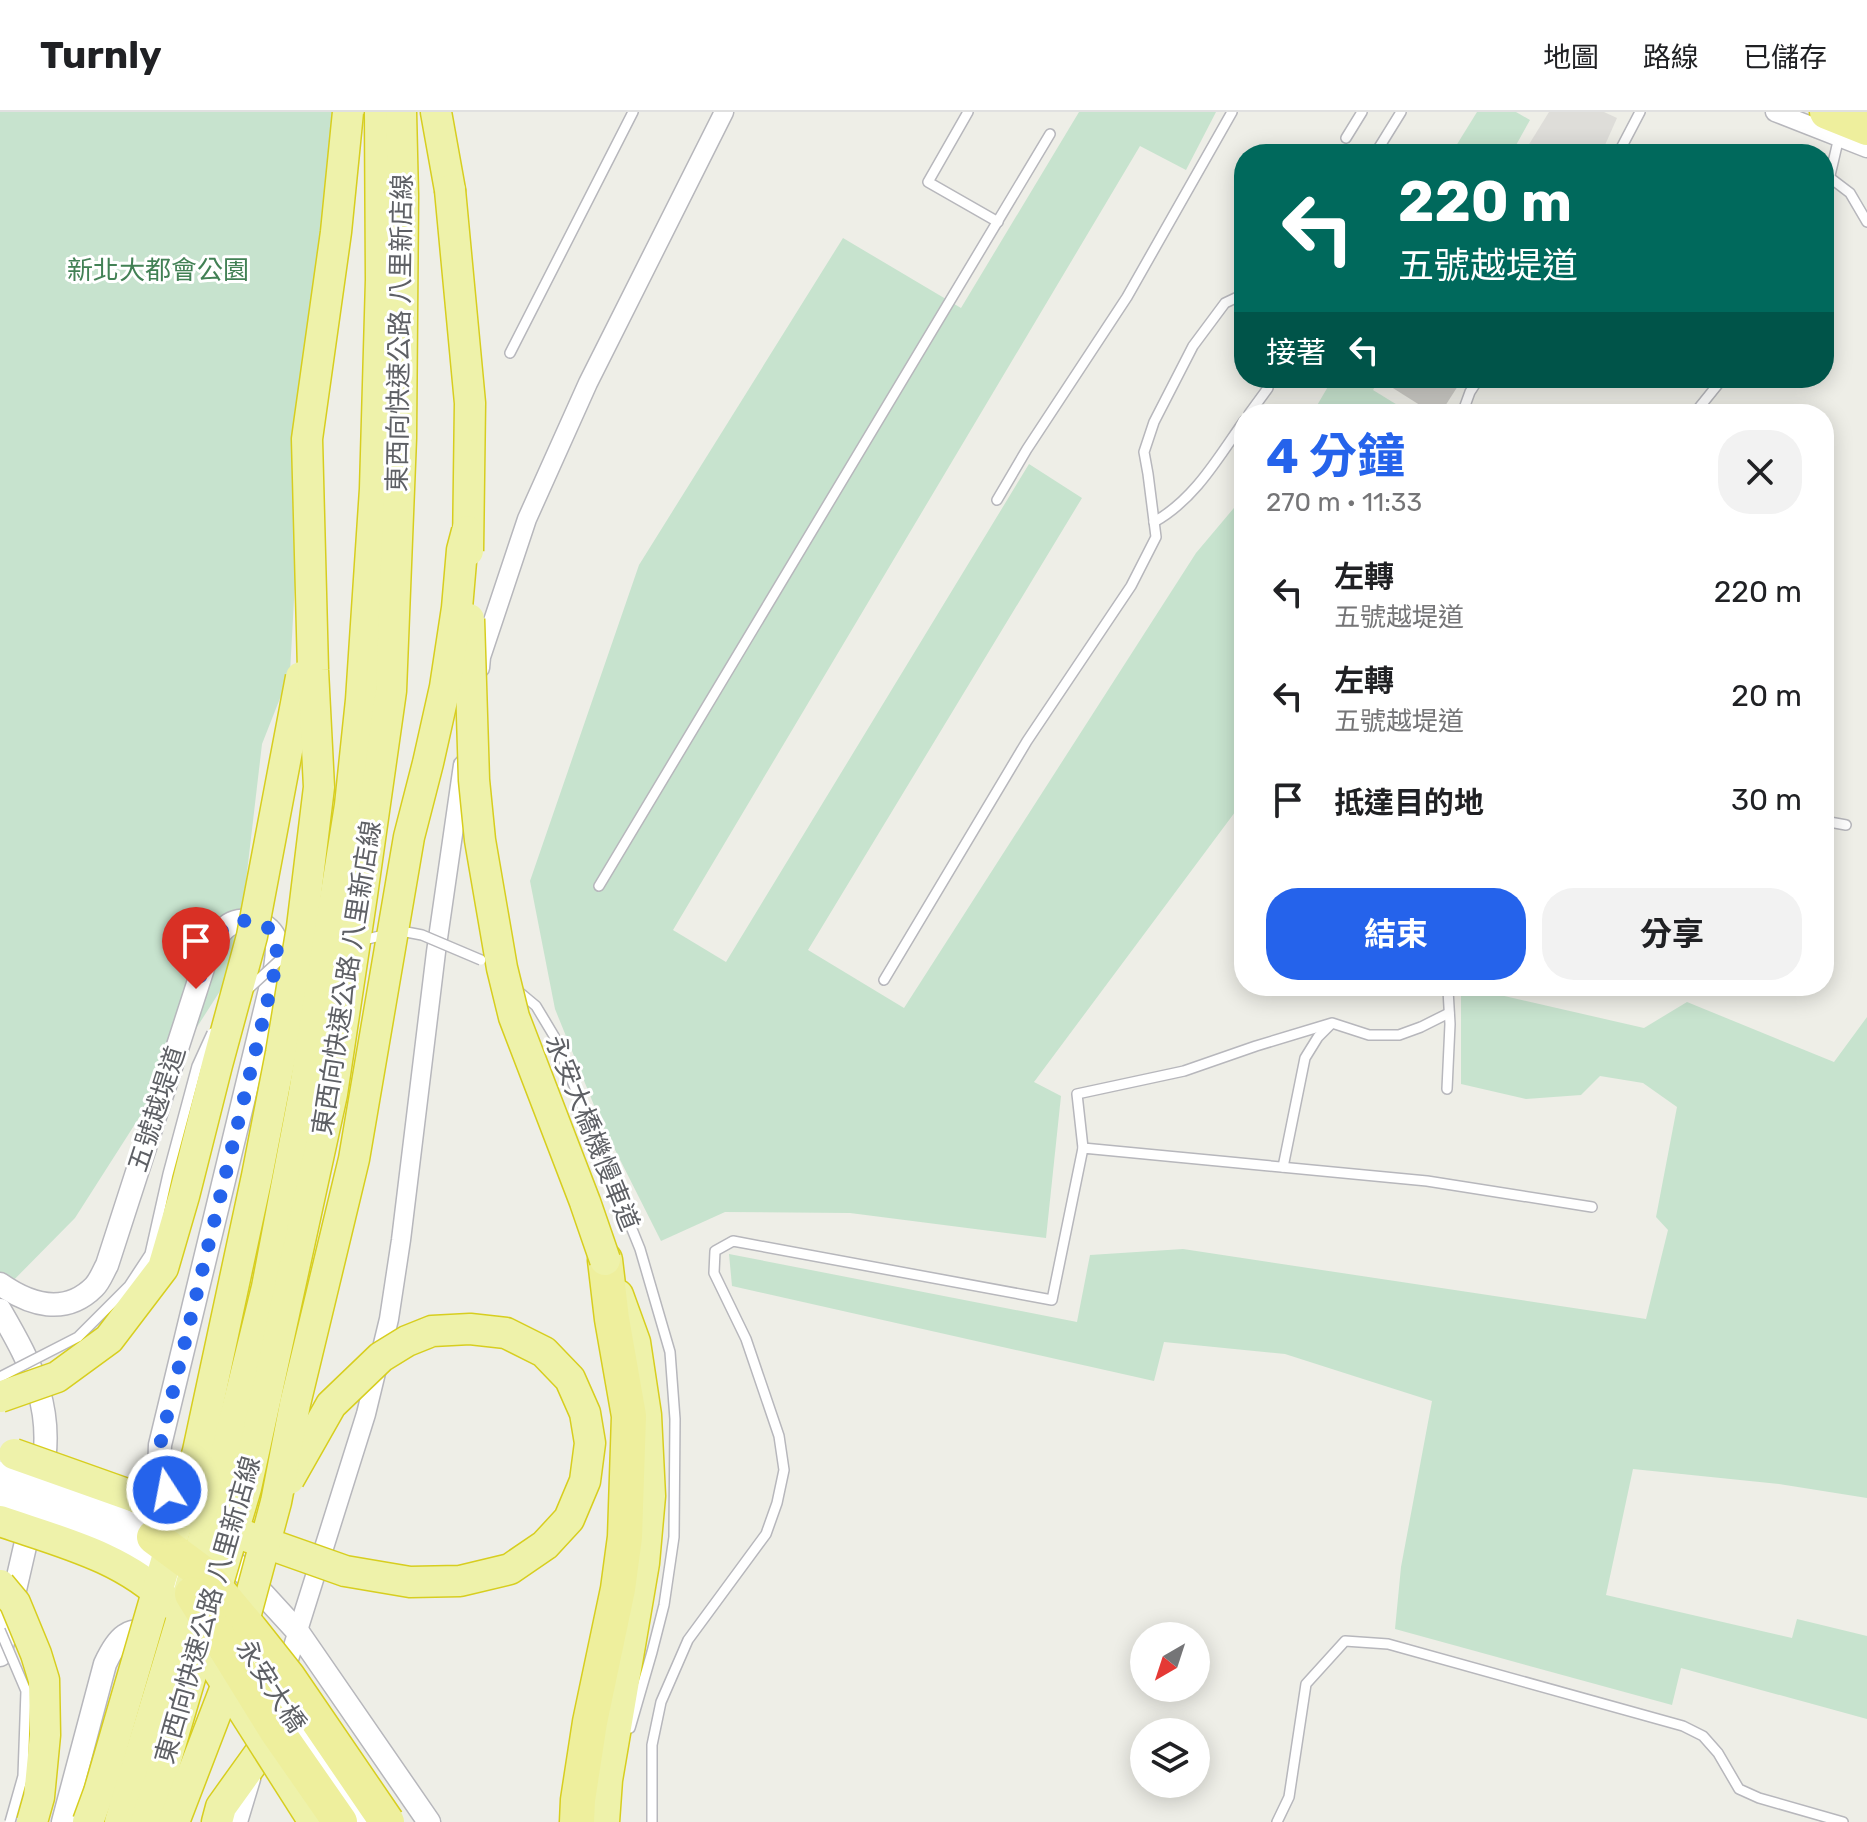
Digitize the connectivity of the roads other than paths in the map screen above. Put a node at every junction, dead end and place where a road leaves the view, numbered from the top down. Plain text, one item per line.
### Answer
1 (348, 112) edge
2 (380, 112) edge
3 (401, 112) edge
4 (436, 112) edge
5 (633, 112) edge
6 (724, 112) edge
7 (968, 112) edge
8 (1232, 112) edge
9 (1362, 112) edge
10 (1401, 112) edge
11 (1640, 112) edge
12 (1775, 112) edge
13 (1844, 125) edge
14 (1050, 134) dead end
15 (1346, 138) dead end
16 (1381, 144) edge
17 (1623, 144) edge
18 (1867, 148) edge
19 (1834, 160) edge
20 (1834, 181) edge
21 (998, 222) junction
22 (1867, 222) edge
23 (1234, 299) edge
24 (510, 353) dead end
25 (1268, 388) dead end
26 (1715, 388) edge
27 (1256, 404) edge
28 (1702, 404) edge
29 (1234, 435) edge
30 (307, 439) junction
31 (997, 500) dead end
32 (1154, 522) junction
33 (467, 531) junction
34 (1834, 823) edge
35 (1846, 825) dead end
36 (599, 886) dead end
37 (884, 980) dead end
38 (1448, 996) edge
39 (1449, 1013) junction
40 (219, 1015) dead end
41 (1332, 1023) junction
42 (214, 1028) dead end
43 (1447, 1089) dead end
44 (1083, 1148) junction
45 (1283, 1167) junction
46 (1592, 1207) dead end
47 (605, 1260) junction
48 (0, 1284) edge
49 (0, 1310) edge
50 (0, 1377) edge
51 (0, 1397) edge
52 (0, 1451) edge
53 (0, 1475) edge
54 (0, 1499) edge
55 (276, 1502) junction
56 (0, 1521) edge
57 (154, 1537) junction
58 (0, 1585) edge
59 (192, 1594) joint
60 (0, 1630) edge
61 (298, 1632) junction
62 (0, 1655) edge
63 (627, 1739) dead end
64 (259, 1754) junction
65 (617, 1783) dead end
66 (578, 1811) edge
67 (176, 1819) edge
68 (10, 1822) edge
69 (32, 1822) edge
70 (63, 1822) edge
71 (88, 1822) edge
72 (120, 1822) edge
73 (146, 1822) edge
74 (217, 1822) edge
75 (238, 1822) edge
76 (306, 1822) edge
77 (314, 1822) edge
78 (340, 1822) edge
79 (364, 1822) edge
80 (387, 1822) edge
81 (429, 1822) edge
82 (604, 1822) edge
83 (615, 1822) edge
84 (652, 1822) edge
85 (1277, 1822) edge
86 (1843, 1822) edge

1 - 30 highway, bridge
2 - 72 highway, 東西向快速公路 八里新店線, bridge
3 - 73 highway, 東西向快速公路 八里新店線, bridge
4 - 33 highway, bridge
5 - 24 lane
6 - 61 street
7 - 21 lane
8 - 31 lane
9 - 15 lane
10 - 16 lane
11 - 17 lane
12 - 13 street
13 - 18 street
13 - 19 lane
14 - 21 lane
20 - 22 lane
21 - 36 lane
23 - 32 lane
25 - 27 lane
26 - 28 lane
29 - 32 lane
30 - 51 highway, bridge
30 - 71 highway, bridge
32 - 37 lane
33 - 47 highway, bridge
33 - 55 highway, bridge
34 - 35 lane
38 - 39 lane
39 - 41 lane
39 - 43 lane
40 - 63 lane, 永安大橋機慢車道, bridge
41 - 44 lane
41 - 45 lane
42 - 50 lane, bridge
44 - 45 lane
44 - 84 lane
45 - 46 lane
47 - 66 highway
47 - 82 highway
48 - 61 street, 五號越堤道
49 - 62 street
52 - 55 highway, bridge
53 - 57 main road, 永安大橋, bridge
54 - 59 main road, bridge
55 - 67 highway, bridge
56 - 77 highway, bridge
57 - 79 main road, 永安大橋, bridge
57 - 80 highway, bridge
58 - 69 highway, bridge
59 - 78 highway, bridge
60 - 68 lane, bridge
61 - 64 street
61 - 81 street
64 - 70 street
64 - 74 highway
64 - 75 street
64 - 76 street
65 - 83 lane
85 - 86 lane

